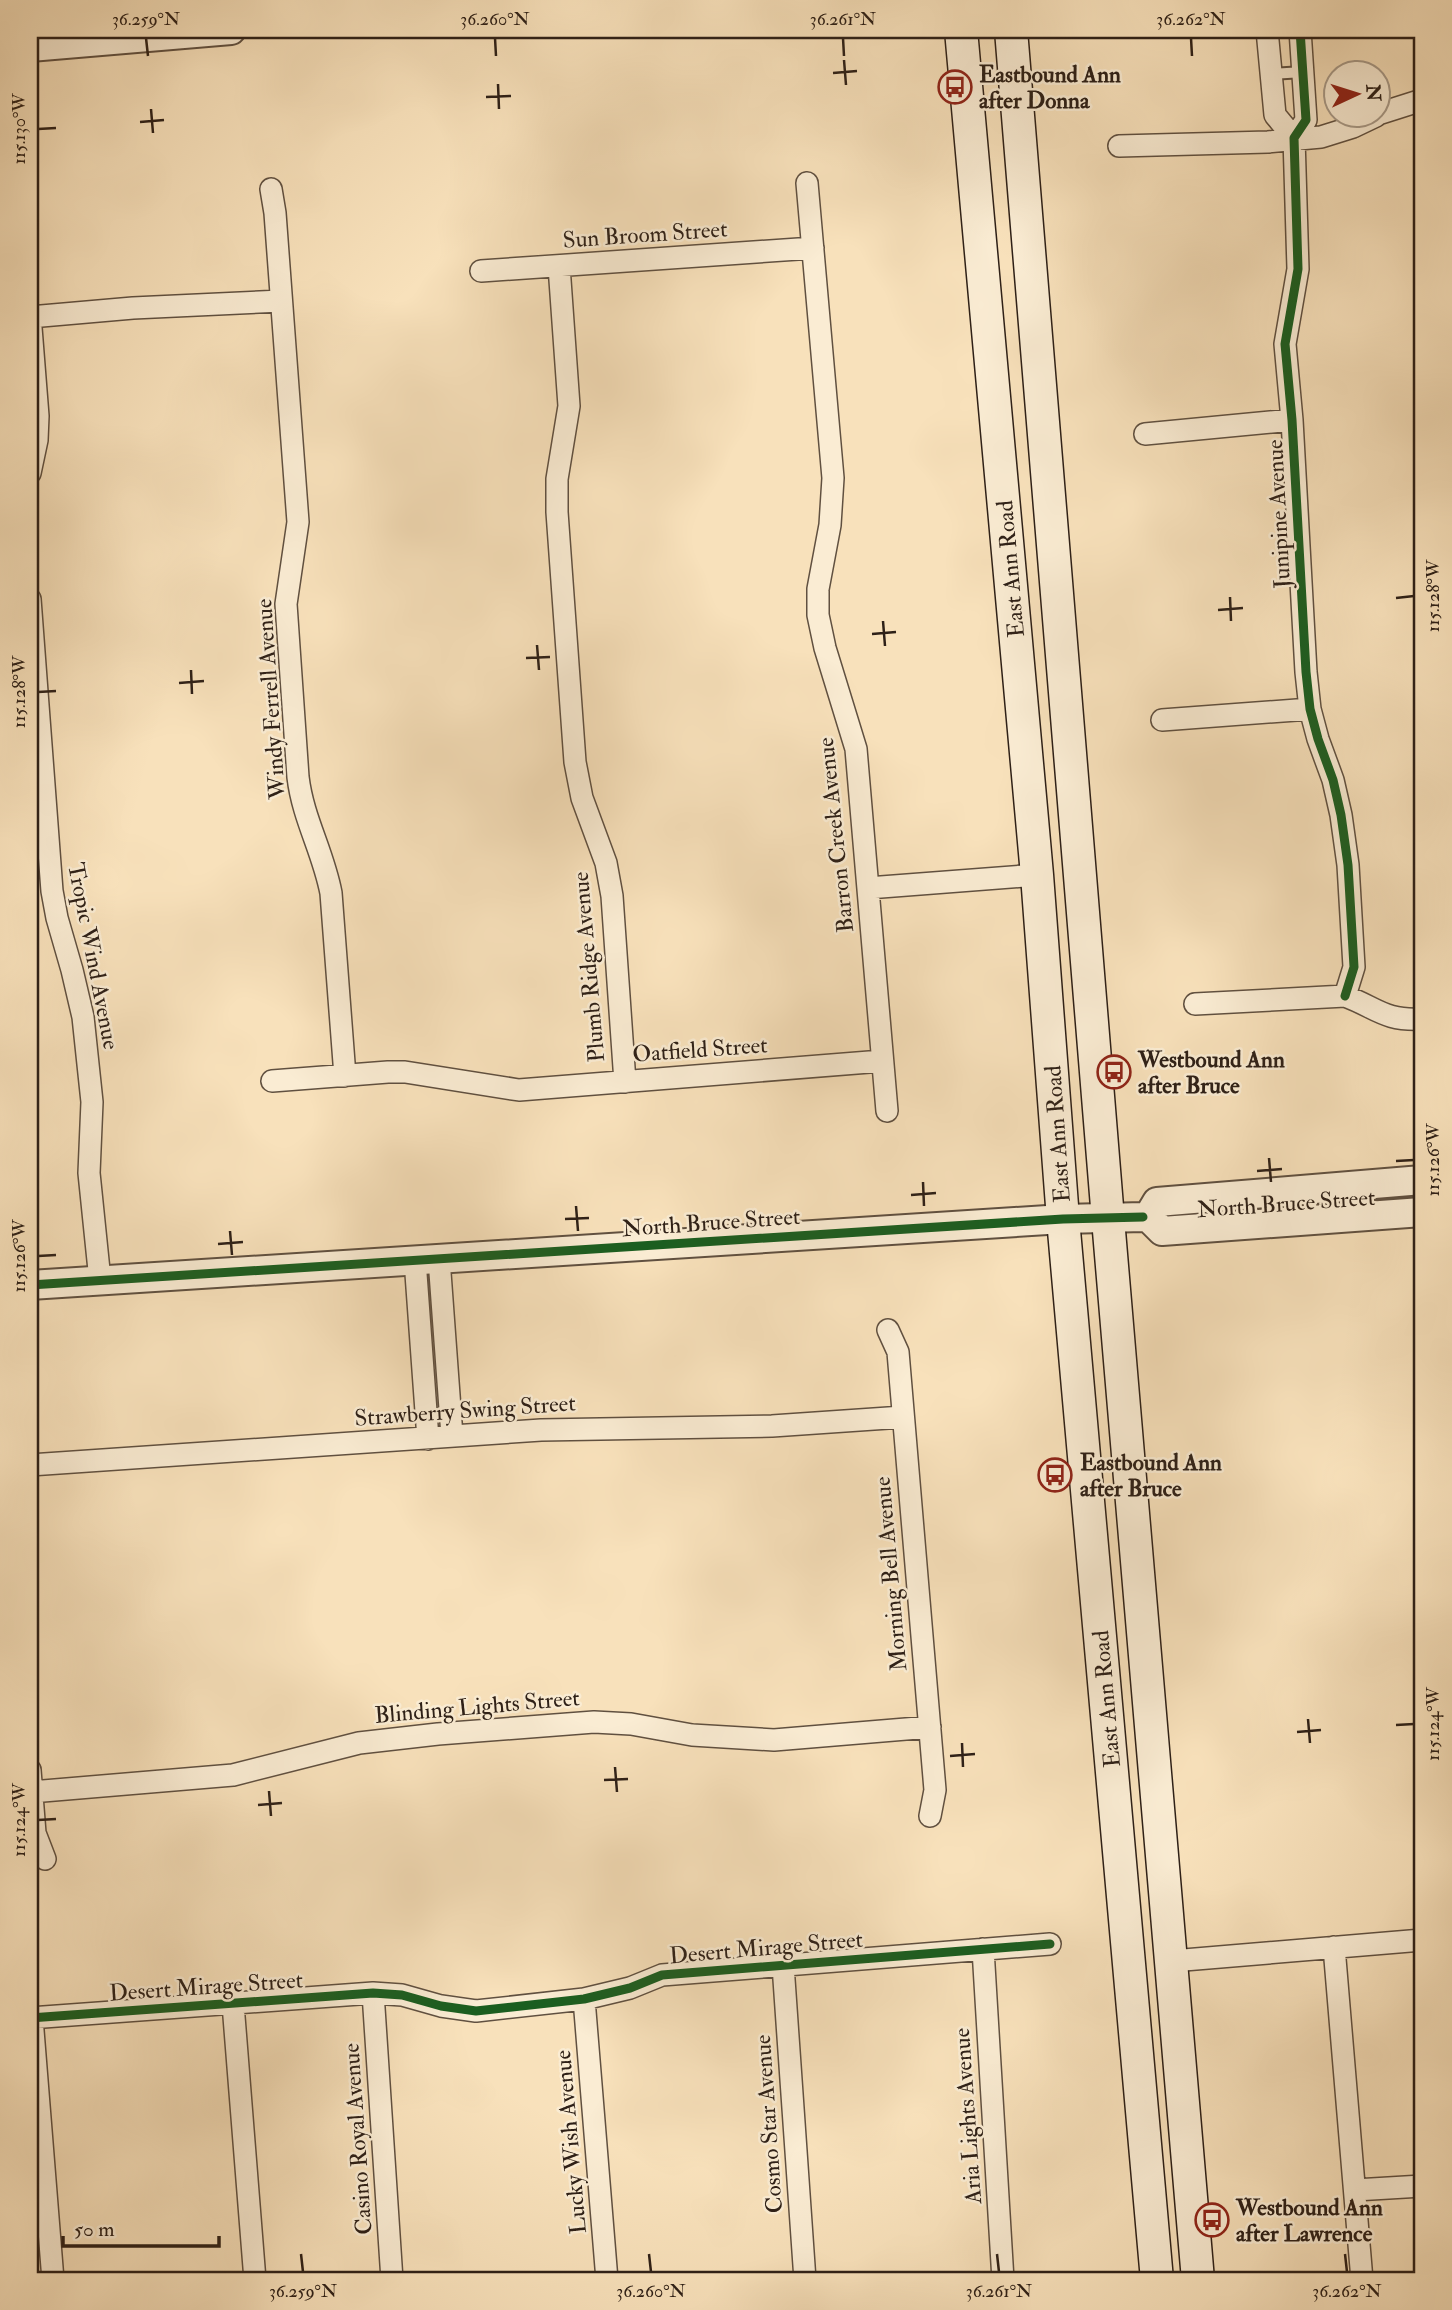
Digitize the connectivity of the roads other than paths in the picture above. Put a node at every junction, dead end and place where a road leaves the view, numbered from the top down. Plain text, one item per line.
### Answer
1 (230, 30) edge
2 (961, 30) edge
3 (1011, 30) edge
4 (1267, 30) edge
5 (1300, 30) edge
6 (30, 47) edge
7 (1303, 72) junction
8 (1271, 74) junction
9 (1422, 100) edge
10 (1392, 110) edge
11 (1343, 130) edge
12 (1294, 138) junction
13 (1119, 146) dead end
14 (807, 183) dead end
15 (271, 189) dead end
16 (813, 248) junction
17 (559, 266) junction
18 (481, 271) dead end
19 (281, 301) junction
20 (30, 316) edge
21 (1292, 420) junction
22 (1145, 434) dead end
23 (30, 473) edge
24 (30, 599) edge
25 (1310, 709) junction
26 (1162, 720) dead end
27 (1037, 875) junction
28 (868, 888) junction
29 (1345, 996) junction
30 (1195, 1004) dead end
31 (1422, 1019) edge
32 (882, 1061) junction
33 (345, 1076) junction
34 (272, 1082) dead end
35 (625, 1082) junction
36 (887, 1111) dead end
37 (1422, 1180) edge
38 (1422, 1212) edge
39 (1143, 1217) dead end
40 (1063, 1219) junction
41 (1108, 1219) junction
42 (427, 1259) junction
43 (100, 1280) junction
44 (30, 1285) edge
45 (888, 1330) dead end
46 (447, 1372) junction
47 (424, 1373) junction
48 (904, 1418) junction
49 (452, 1436) junction
50 (428, 1439) junction
51 (30, 1465) edge
52 (930, 1727) junction
53 (30, 1770) edge
54 (31, 1792) edge
55 (930, 1816) dead end
56 (45, 1859) dead end
57 (1422, 1940) edge
58 (1049, 1944) dead end
59 (1334, 1947) junction
60 (983, 1949) junction
61 (1171, 1961) junction
62 (783, 1965) junction
63 (373, 1993) junction
64 (584, 1999) junction
65 (233, 2004) junction
66 (31, 2018) edge
67 (1422, 2186) edge
68 (1354, 2190) junction
69 (52, 2280) edge
70 (255, 2280) edge
71 (392, 2280) edge
72 (607, 2280) edge
73 (805, 2280) edge
74 (1003, 2280) edge
75 (1157, 2280) edge
76 (1198, 2280) edge
77 (1362, 2280) edge

1 - 6 street
2 - 27 main road, East Ann Road
3 - 41 main road, East Ann Road
4 - 8 street
5 - 7 street, Junipine Avenue
7 - 8 lane
7 - 12 street, Junipine Avenue
8 - 12 street
9 - 10 street
11 - 12 street
12 - 13 street
12 - 21 street, Junipine Avenue
14 - 16 street, Barron Creek Avenue
15 - 19 street, Windy Ferrell Avenue
16 - 17 street, Sun Broom Street
16 - 28 street, Barron Creek Avenue
17 - 18 street, Sun Broom Street
17 - 35 street, Plumb Ridge Avenue
19 - 20 street
19 - 33 street, Windy Ferrell Avenue
20 - 23 street
21 - 22 street
21 - 25 street, Junipine Avenue
24 - 43 street, Tropic Wind Avenue
25 - 26 street
25 - 29 street, Junipine Avenue
27 - 28 street
27 - 40 main road, East Ann Road
28 - 32 street, Barron Creek Avenue
29 - 30 street
29 - 31 street
32 - 35 street, Oatfield Street
32 - 36 street, Barron Creek Avenue
33 - 34 street, Oatfield Street
33 - 35 street, Oatfield Street
37 - 38 street, North Bruce Street
39 - 41 street, North Bruce Street
40 - 41 street, North Bruce Street
40 - 42 street, North Bruce Street
40 - 75 main road, East Ann Road
41 - 61 main road, East Ann Road
42 - 43 street, North Bruce Street
42 - 46 street
42 - 47 street
43 - 44 street, North Bruce Street
45 - 48 street, Morning Bell Avenue
46 - 47 lane
46 - 49 street
47 - 50 street
48 - 49 street, Strawberry Swing Street
48 - 52 street, Morning Bell Avenue
49 - 50 street, Strawberry Swing Street
50 - 51 street, Strawberry Swing Street
52 - 54 street, Blinding Lights Street
52 - 55 street, Morning Bell Avenue
53 - 54 street
54 - 56 street
57 - 59 street
58 - 60 street, Desert Mirage Street
59 - 61 street
59 - 68 street
60 - 62 street, Desert Mirage Street
60 - 74 street, Aria Lights Avenue
61 - 76 main road, East Ann Road
62 - 64 street, Desert Mirage Street
62 - 73 street, Cosmo Star Avenue
63 - 64 street, Desert Mirage Street
63 - 65 street, Desert Mirage Street
63 - 71 street, Casino Royal Avenue
64 - 72 street, Lucky Wish Avenue
65 - 66 street, Desert Mirage Street
65 - 70 street
66 - 69 street
67 - 68 street
68 - 77 street

